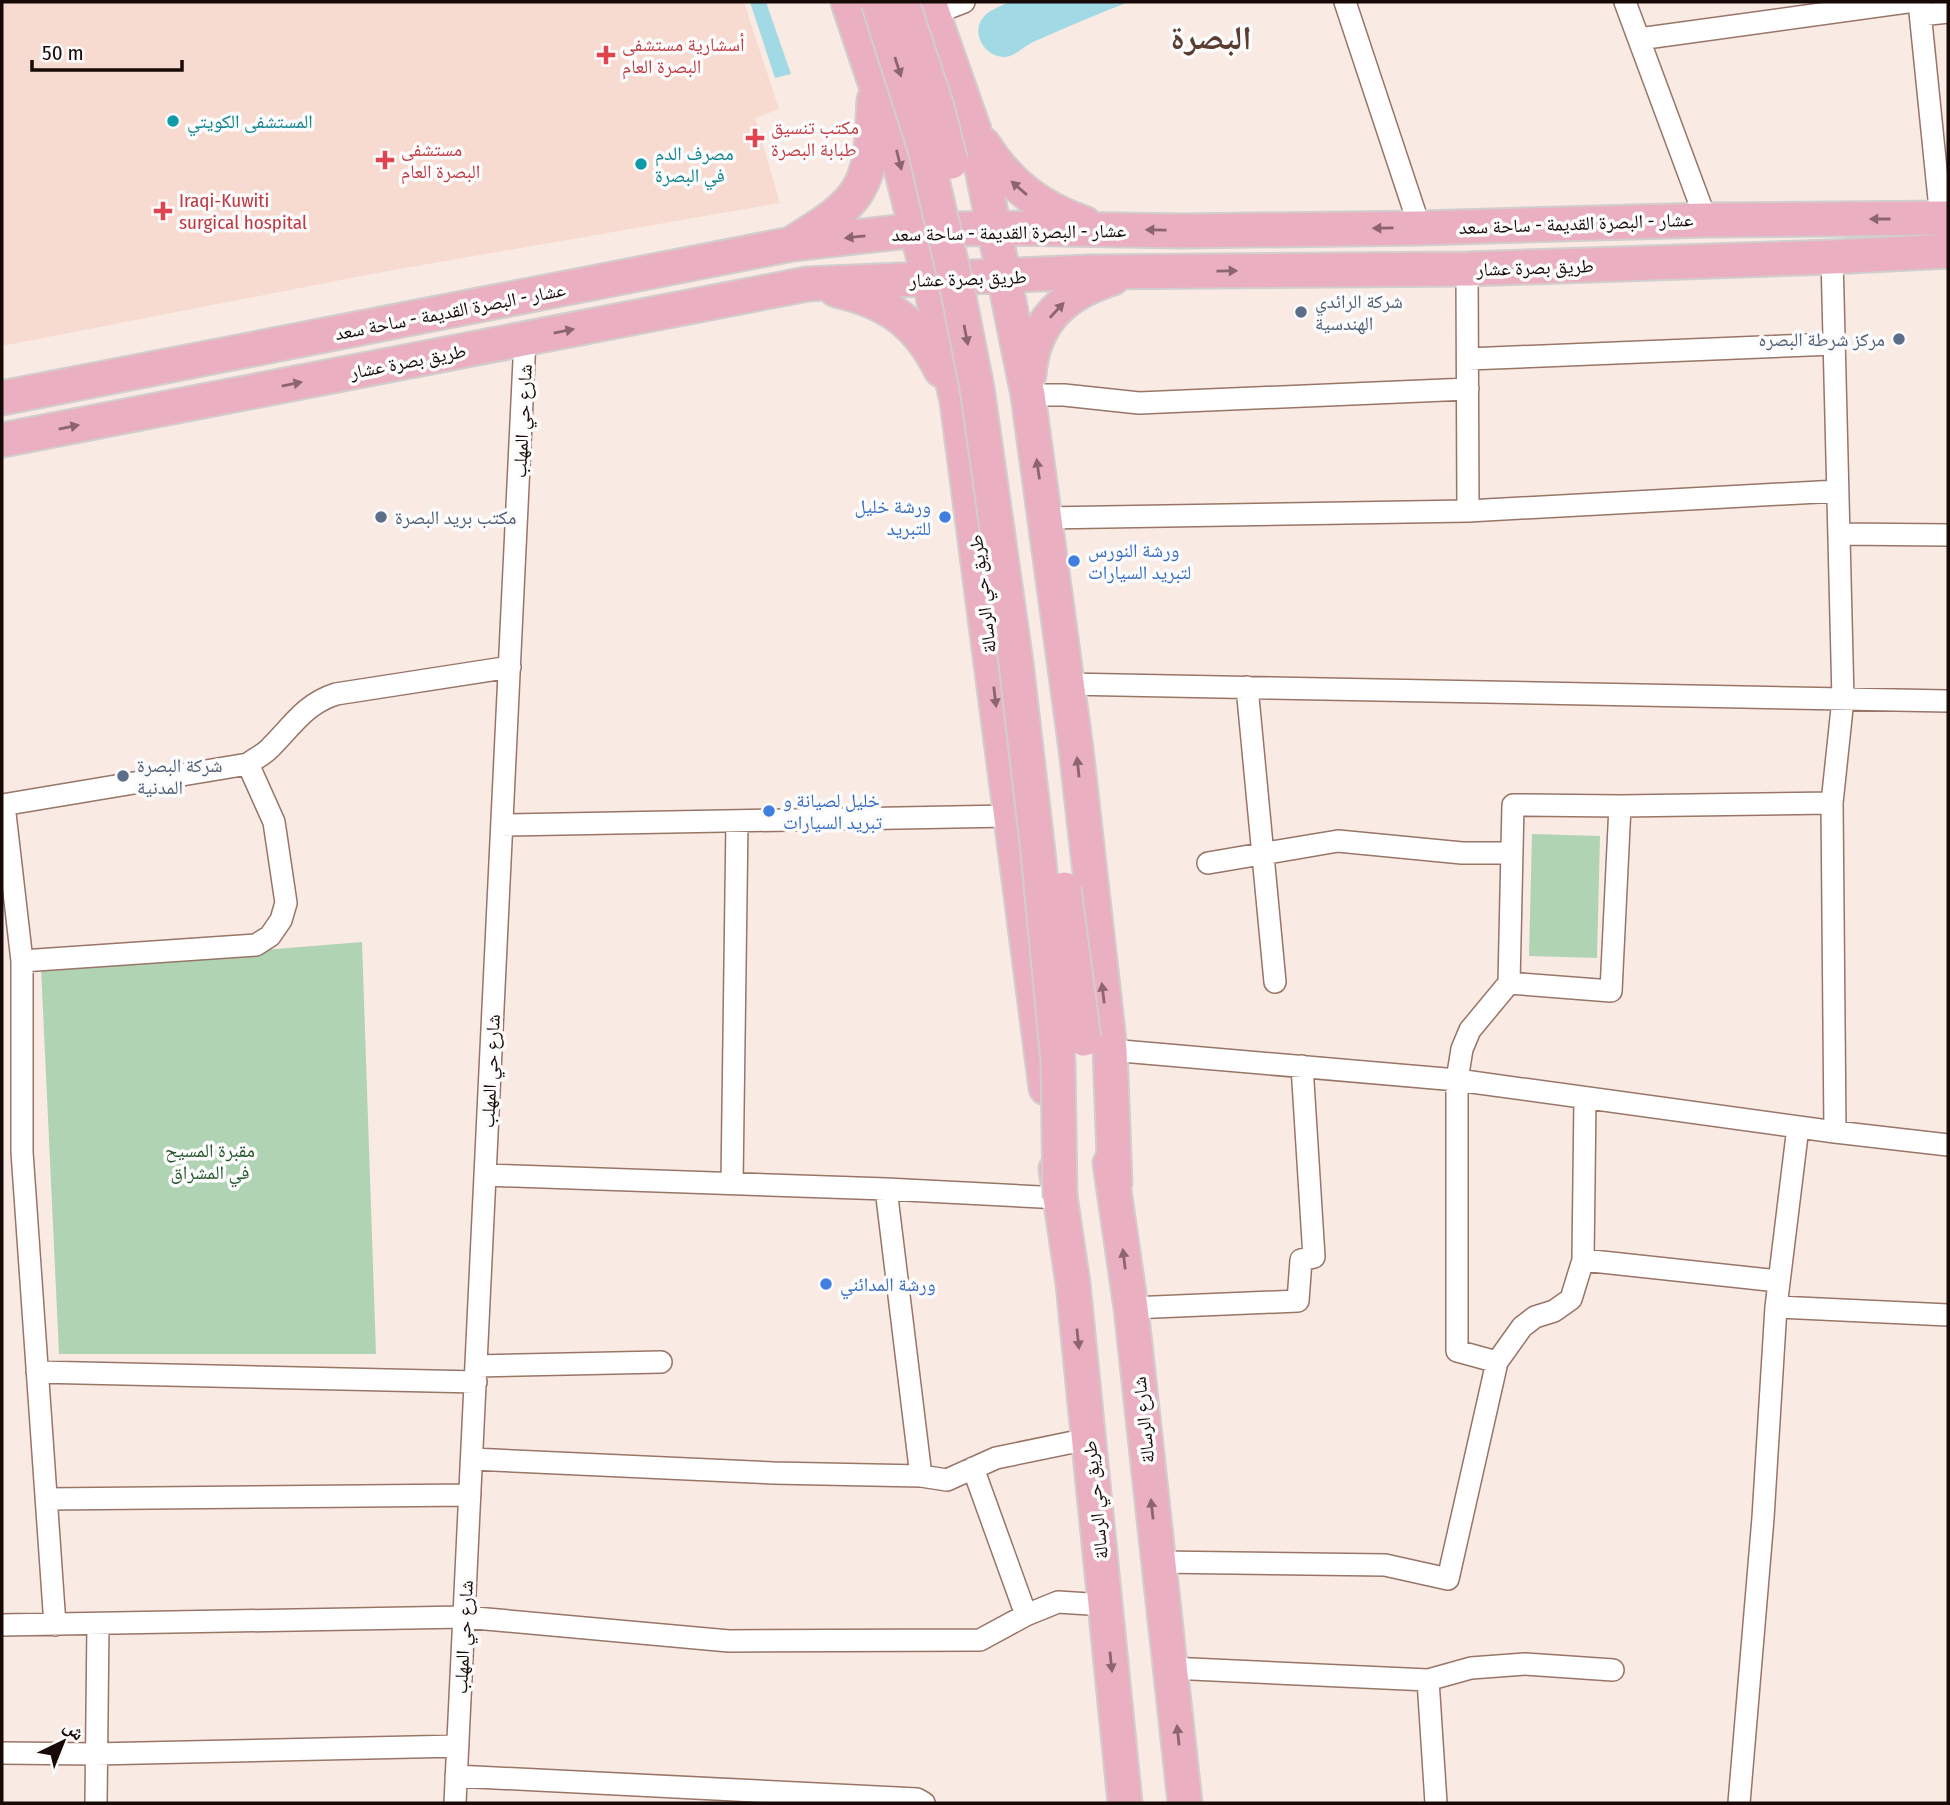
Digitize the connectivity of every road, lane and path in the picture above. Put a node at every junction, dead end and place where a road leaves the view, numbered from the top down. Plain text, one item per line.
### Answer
1 (848, 2) edge
2 (878, 2) edge
3 (902, 2) edge
4 (964, 2) edge
5 (1345, 2) edge
6 (1625, 2) edge
7 (1916, 6) edge
8 (931, 8) edge
9 (1794, 9) edge
10 (1948, 12) edge
11 (1639, 39) junction
12 (876, 83) junction
13 (974, 130) junction
14 (1945, 218) edge
15 (1706, 220) junction
16 (1420, 228) junction
17 (995, 229) junction
18 (916, 230) junction
19 (1101, 230) junction
20 (792, 244) junction
21 (1948, 251) edge
22 (1832, 257) junction
23 (1467, 269) junction
24 (1132, 272) junction
25 (1005, 277) junction
26 (929, 279) junction
27 (806, 285) junction
28 (526, 338) junction
29 (1834, 344) junction
30 (1468, 359) junction
31 (1468, 389) junction
32 (1028, 395) junction
33 (2, 398) edge
34 (957, 401) junction
35 (2, 440) edge
36 (1837, 491) junction
37 (1468, 511) junction
38 (1045, 518) junction
39 (1839, 534) junction
40 (1948, 535) edge
41 (510, 667) junction
42 (1067, 684) junction
43 (1247, 687) junction
44 (1843, 699) junction
45 (1948, 701) edge
46 (248, 764) junction
47 (1832, 803) junction
48 (3, 805) edge
49 (1620, 806) junction
50 (1009, 816) junction
51 (737, 821) junction
52 (502, 825) junction
53 (1262, 853) junction
54 (1512, 853) junction
55 (1208, 863) dead end
56 (22, 961) junction
57 (1275, 982) dead end
58 (1509, 983) junction
59 (12, 1001) edge
60 (1097, 1044) junction
61 (1303, 1066) junction
62 (1457, 1080) junction
63 (1584, 1098) junction
64 (1798, 1127) junction
65 (1835, 1132) junction
66 (1948, 1145) edge
67 (12, 1152) edge
68 (485, 1175) junction
69 (732, 1183) junction
70 (887, 1189) junction
71 (1060, 1198) junction
72 (1583, 1260) junction
73 (1778, 1281) junction
74 (1776, 1307) junction
75 (1131, 1308) junction
76 (1948, 1315) edge
77 (661, 1362) dead end
78 (1497, 1362) junction
79 (37, 1372) junction
80 (476, 1374) junction
81 (1088, 1439) junction
82 (472, 1459) junction
83 (973, 1468) junction
84 (920, 1476) junction
85 (470, 1495) junction
86 (47, 1499) junction
87 (1158, 1562) junction
88 (1105, 1605) junction
89 (1026, 1615) junction
90 (464, 1617) junction
91 (98, 1624) junction
92 (2, 1625) edge
93 (55, 1625) junction
94 (1170, 1668) junction
95 (1613, 1670) dead end
96 (1428, 1680) junction
97 (458, 1746) junction
98 (2, 1754) edge
99 (95, 1754) junction
100 (456, 1776) junction
101 (682, 1795) edge
102 (800, 1798) edge
103 (96, 1803) edge
104 (455, 1803) edge
105 (924, 1803) edge
106 (1125, 1803) edge
107 (1185, 1803) edge
108 (1436, 1803) edge
109 (1739, 1803) edge

1 - 12 main road, طريق حي الرسالة
2 -> 71 main road, طريق حي الرسالة, bridge
3 - 60 main road, bridge
4 - 8 street
5 - 16 street
6 - 11 street
7 - 9 street
7 - 10 street
7 - 14 street
8 - 13 main road
9 - 11 street
11 - 15 street
12 -> 18 main road, طريق حي الرسالة
12 - 20 main road
13 - 17 main road
19 -> 13 main road
14 -> 15 main road, عشار - البصرة القديمة - ساحة سعد
15 - 16 main road, عشار - البصرة القديمة - ساحة سعد
16 -> 19 main road, عشار - البصرة القديمة - ساحة سعد
17 - 18 main road, عشار - البصرة القديمة - ساحة سعد
17 - 19 main road, عشار - البصرة القديمة - ساحة سعد
17 - 25 main road
18 -> 20 main road, عشار - البصرة القديمة - ساحة سعد
18 - 26 main road, طريق حي الرسالة
20 - 33 main road, عشار - البصرة القديمة - ساحة سعد
21 - 22 main road, طريق بصرة عشار
22 - 23 main road, طريق بصرة عشار
22 - 29 street
24 -> 23 main road, طريق بصرة عشار
23 - 30 street
24 - 25 main road, طريق بصرة عشار
32 -> 24 main road
25 - 26 main road, طريق بصرة عشار
25 - 32 main road
26 - 27 main road, طريق بصرة عشار
26 - 34 main road, طريق حي الرسالة
28 -> 27 main road, طريق بصرة عشار
27 - 34 main road
35 -> 28 main road, طريق بصرة عشار
28 - 41 street, شارع حي المهلب
29 - 30 street
29 - 36 street
30 - 31 street
31 - 32 street
31 - 37 street
38 -> 32 main road
34 -> 50 main road, طريق حي الرسالة
36 - 37 street
36 - 39 street
37 - 38 street
38 - 42 main road
39 - 40 street
39 - 44 street
41 - 46 street
41 - 52 street, شارع حي المهلب
42 - 43 street
60 -> 42 main road
43 - 44 street
43 - 53 street
44 - 45 street
44 - 47 street
46 - 48 street
46 - 56 street
47 - 49 street
47 - 65 street
48 - 56 street
49 - 54 street
49 - 58 street
50 - 51 street
50 - 71 main road, طريق حي الرسالة
51 - 52 street
51 - 69 street
52 - 68 street, شارع حي المهلب
53 - 54 street
53 - 55 street
53 - 57 street
54 - 58 street
56 - 59 street
58 - 62 street
59 - 67 street
60 - 61 street
75 -> 60 main road, شارع الرسالة
61 - 62 street
61 - 75 street
62 - 63 street
62 - 78 street
63 - 64 street
63 - 72 street
64 - 65 street
64 - 73 street
65 - 66 street
67 - 79 street
68 - 69 street
68 - 80 street, شارع حي المهلب
69 - 70 street
70 - 71 street
70 - 84 street
71 -> 81 main road, طريق حي الرسالة
72 - 73 street
72 - 78 street
73 - 74 street
74 - 76 street
74 - 109 street
87 -> 75 main road, شارع الرسالة
77 - 80 street
78 - 87 street
79 - 80 street
79 - 86 street
80 - 82 street, شارع حي المهلب
81 - 83 street
81 - 88 main road, طريق حي الرسالة
82 - 84 street
82 - 85 street, شارع حي المهلب
83 - 84 street
83 - 89 street
85 - 86 street
85 - 90 street, شارع حي المهلب
86 - 93 street
87 - 94 main road, شارع الرسالة
88 - 89 street
88 -> 106 main road, طريق حي الرسالة
89 - 90 street
90 - 91 street
90 - 97 street, شارع حي المهلب
91 - 93 street
91 - 99 street
92 - 93 street
94 - 96 street
107 -> 94 main road, شارع الرسالة
95 - 96 street
96 - 108 street
97 - 99 street
97 - 100 street, شارع حي المهلب
98 - 99 street
99 - 103 street
100 - 101 street
100 - 104 street, شارع حي المهلب
101 - 102 street
102 - 105 street

